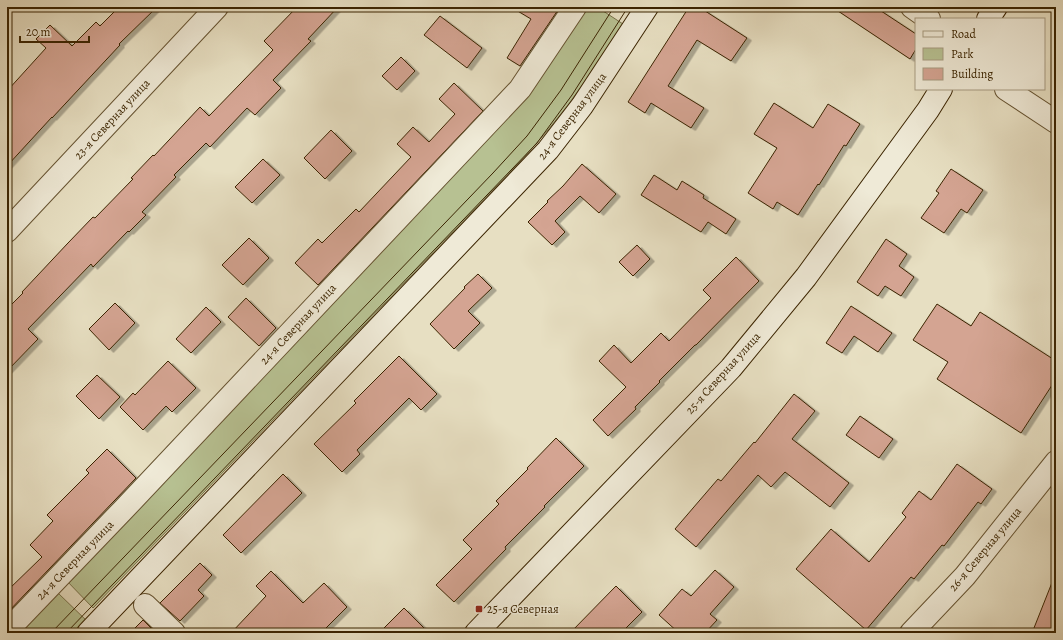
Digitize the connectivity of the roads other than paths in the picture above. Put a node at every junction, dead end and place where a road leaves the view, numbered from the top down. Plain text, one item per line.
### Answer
1 (217, 7) edge
2 (575, 7) edge
3 (648, 7) edge
4 (912, 7) edge
5 (996, 7) edge
6 (928, 18) edge
7 (989, 18) edge
8 (940, 90) edge
9 (1008, 90) edge
10 (1056, 122) edge
11 (7, 230) edge
12 (1056, 462) edge
13 (145, 605) dead end
14 (7, 631) edge
15 (88, 633) edge
16 (174, 633) edge
17 (476, 633) edge
18 (911, 633) edge

1 - 11 main road, 23-я Северная улица
2 - 14 main road, 24-я Северная улица
3 - 15 main road, 24-я Северная улица
4 - 6 main road
5 - 7 main road
8 - 17 main road, 25-я Северная улица
9 - 10 main road
12 - 18 main road, 26-я Северная улица
13 - 16 main road

